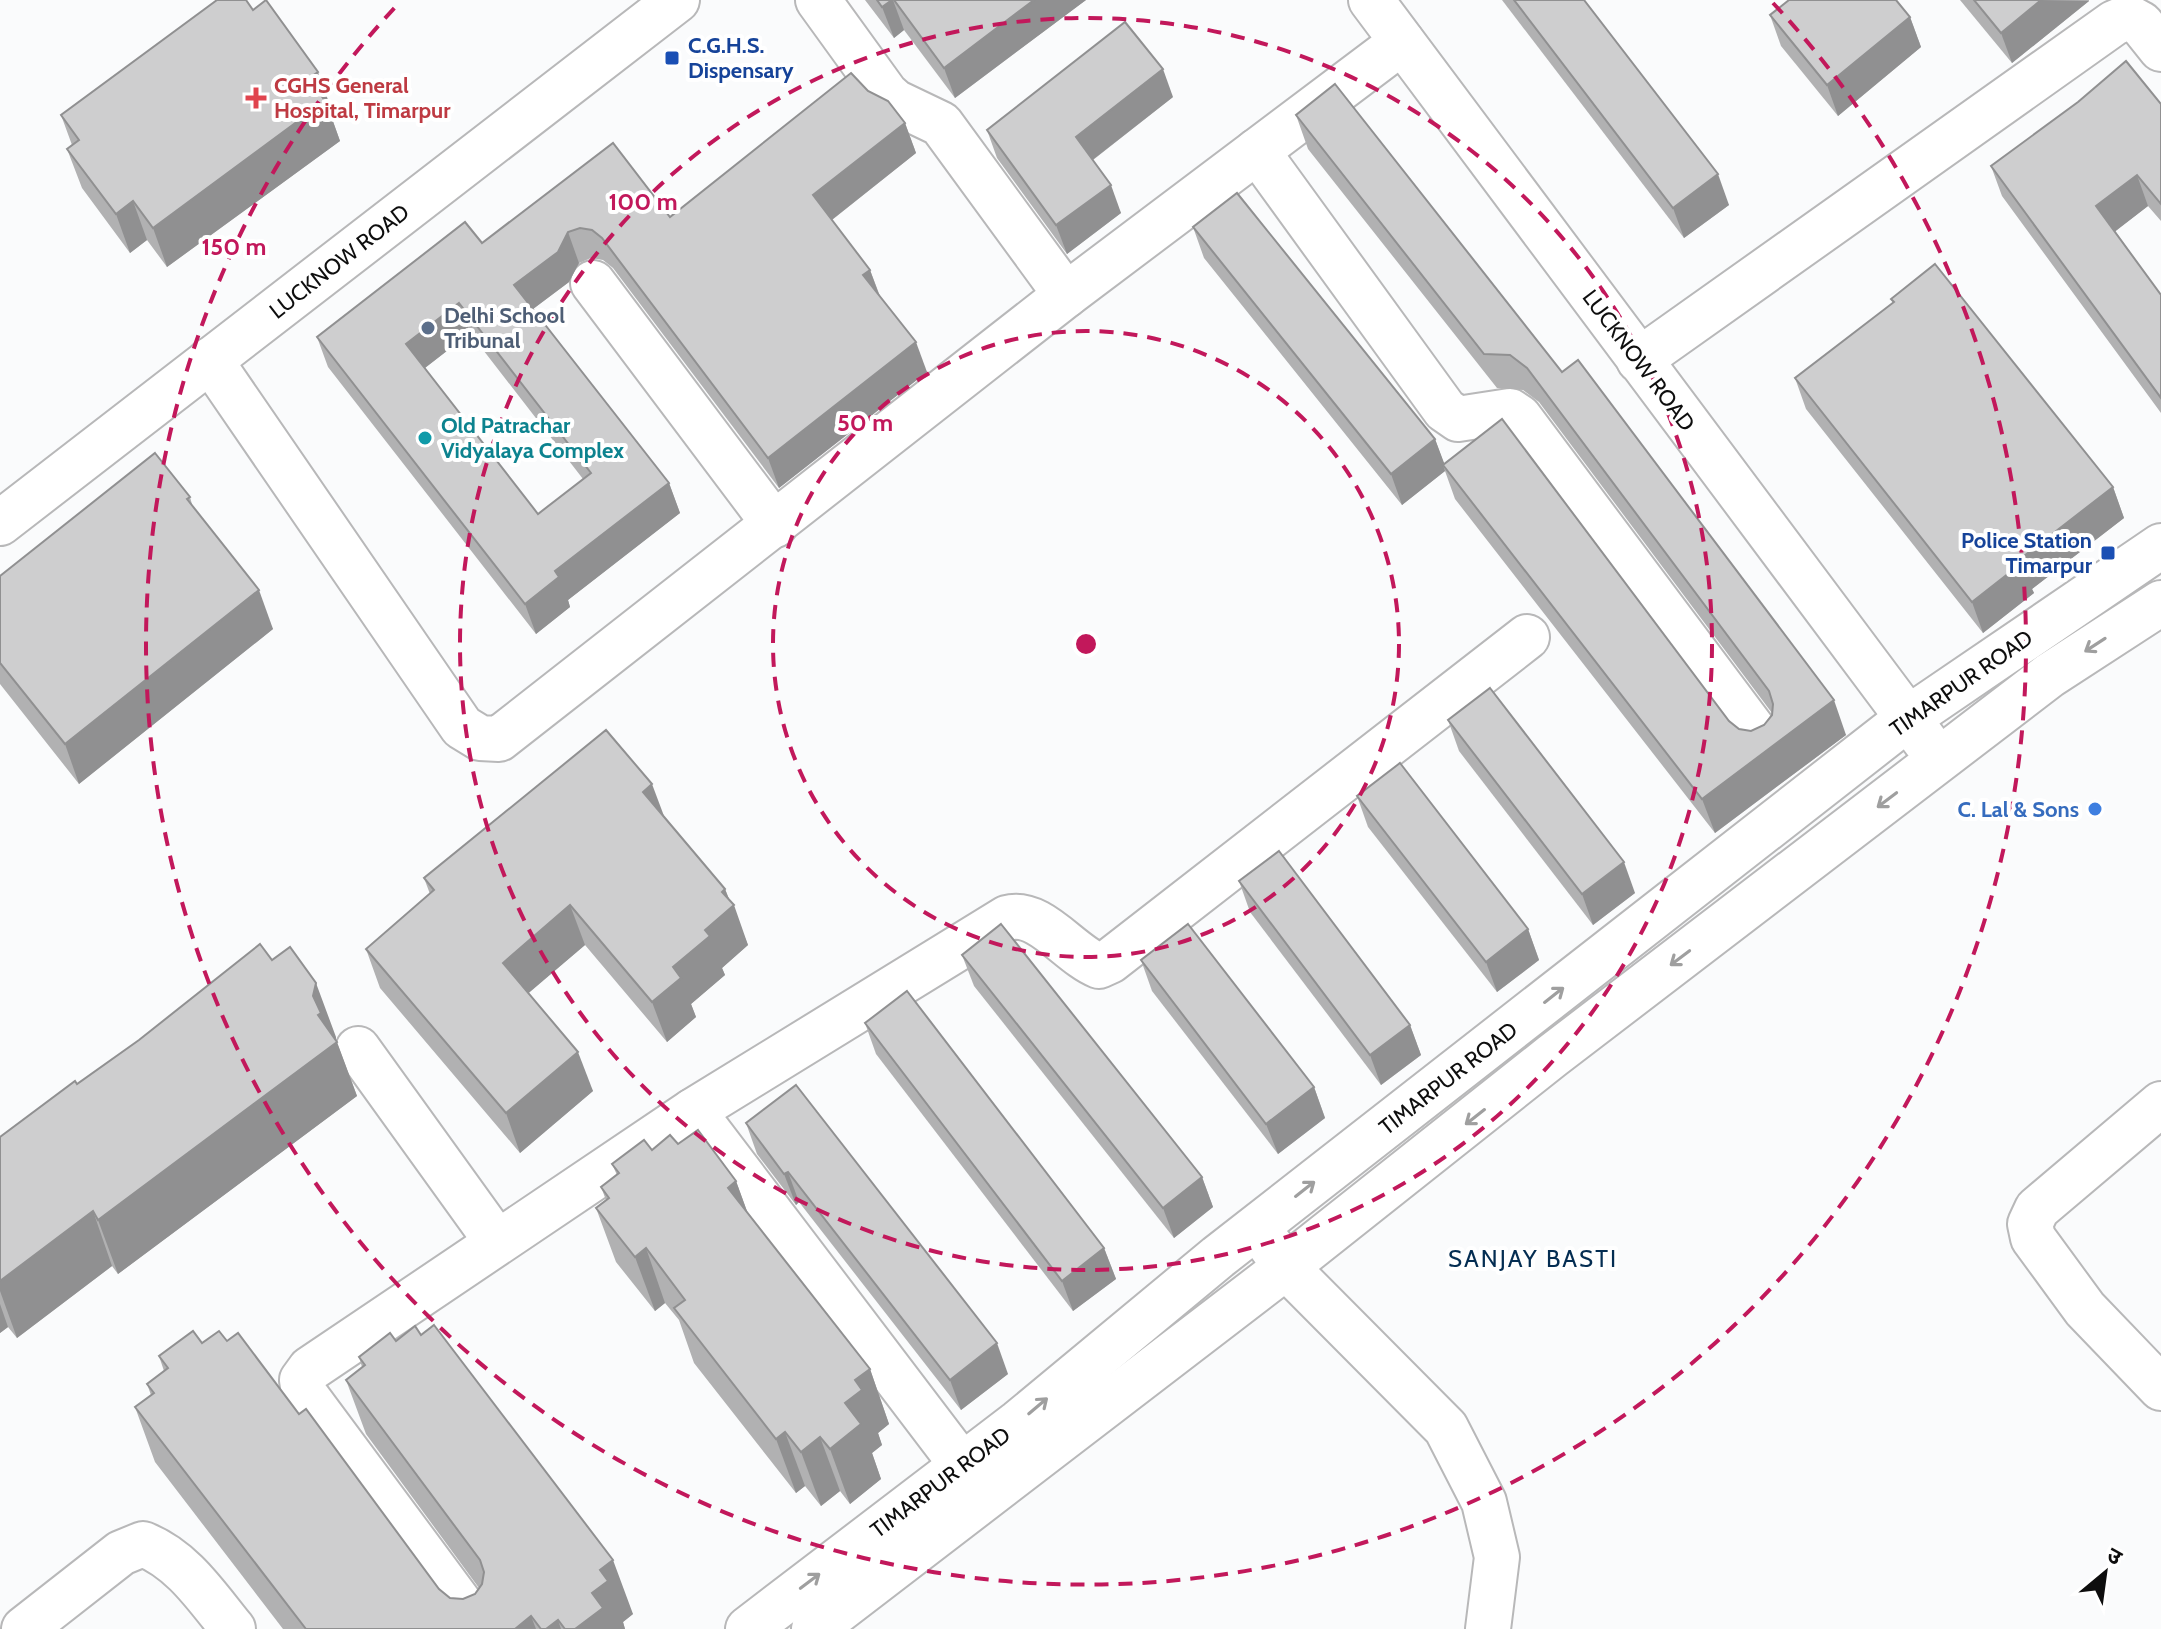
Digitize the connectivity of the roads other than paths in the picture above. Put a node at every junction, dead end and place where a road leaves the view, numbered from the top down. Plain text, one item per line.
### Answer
1 (677, 0) edge
2 (818, 0) edge
3 (1371, 0) edge
4 (1402, 42) junction
5 (2161, 49) edge
6 (1257, 151) junction
7 (593, 283) dead end
8 (1066, 295) junction
9 (210, 360) junction
10 (1639, 360) junction
11 (0, 523) edge
12 (775, 525) junction
13 (2161, 546) edge
14 (2161, 603) edge
15 (1527, 637) dead end
16 (1907, 719) junction
17 (1761, 740) edge
18 (1940, 759) junction
19 (358, 1049) dead end
20 (2161, 1104) edge
21 (693, 1111) junction
22 (1257, 1227) junction
23 (497, 1242) junction
24 (1286, 1267) junction
25 (2161, 1388) edge
26 (962, 1465) junction
27 (24, 1629) edge
28 (233, 1629) edge
29 (479, 1629) edge
30 (748, 1629) edge
31 (814, 1629) edge
32 (1488, 1629) edge

1 - 9 street, LUCKNOW ROAD
2 - 8 street
3 - 4 street, LUCKNOW ROAD
4 - 6 street
4 - 10 street, LUCKNOW ROAD
5 - 10 street
6 - 8 street
6 - 17 street
7 - 12 street
8 - 12 street
9 - 11 street, LUCKNOW ROAD
9 - 12 street
10 - 16 street, LUCKNOW ROAD
13 - 16 street, TIMARPUR ROAD
14 -> 18 street, TIMARPUR ROAD
15 - 21 street
16 - 18 street, LUCKNOW ROAD
22 -> 16 street, TIMARPUR ROAD
18 -> 24 street, TIMARPUR ROAD
19 - 23 street
20 - 25 street
21 - 23 street
21 - 26 street
22 - 24 street
26 -> 22 street, TIMARPUR ROAD
23 - 29 street
24 - 31 street, TIMARPUR ROAD
24 - 32 street
30 -> 26 street, TIMARPUR ROAD
27 - 28 street

